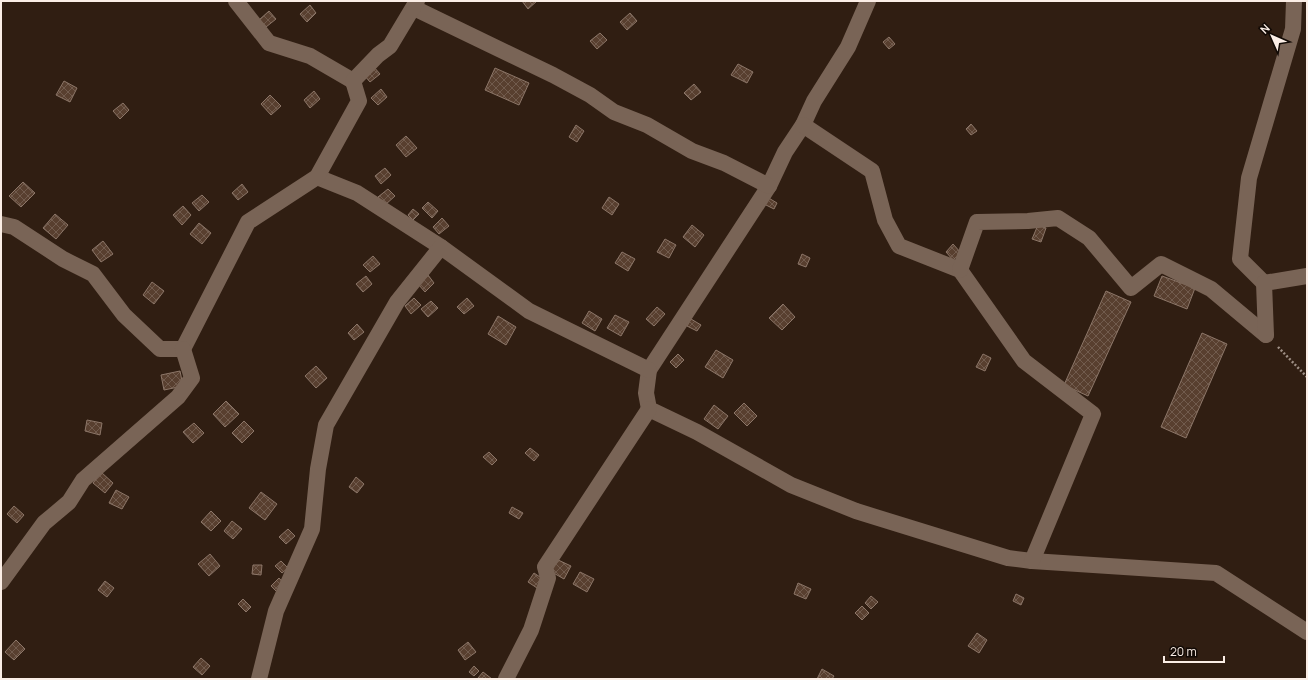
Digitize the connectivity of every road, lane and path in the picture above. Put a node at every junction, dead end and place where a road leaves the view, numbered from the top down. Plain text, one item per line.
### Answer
1 (236, 1) edge
2 (868, 1) edge
3 (1294, 1) edge
4 (416, 4) edge
5 (353, 81) junction
6 (803, 125) junction
7 (317, 177) junction
8 (769, 186) junction
9 (1, 224) edge
10 (441, 247) junction
11 (960, 270) junction
12 (1307, 276) edge
13 (1264, 283) junction
14 (1266, 335) junction
15 (183, 349) junction
16 (649, 370) junction
17 (1307, 377) edge
18 (648, 409) junction
19 (1032, 561) junction
20 (1, 582) edge
21 (1307, 632) edge
22 (259, 679) edge
23 (506, 679) edge

1 - 5 street
2 - 6 street
3 - 13 street
4 - 5 street
4 - 8 street
5 - 7 street
6 - 8 street
6 - 11 street
7 - 10 street
7 - 15 street
8 - 16 street
9 - 15 street
10 - 16 street
10 - 22 street
11 - 14 street
11 - 19 street
12 - 13 street
13 - 14 street
14 - 17 path
15 - 20 street
16 - 18 street
18 - 19 street
18 - 23 street
19 - 21 street

